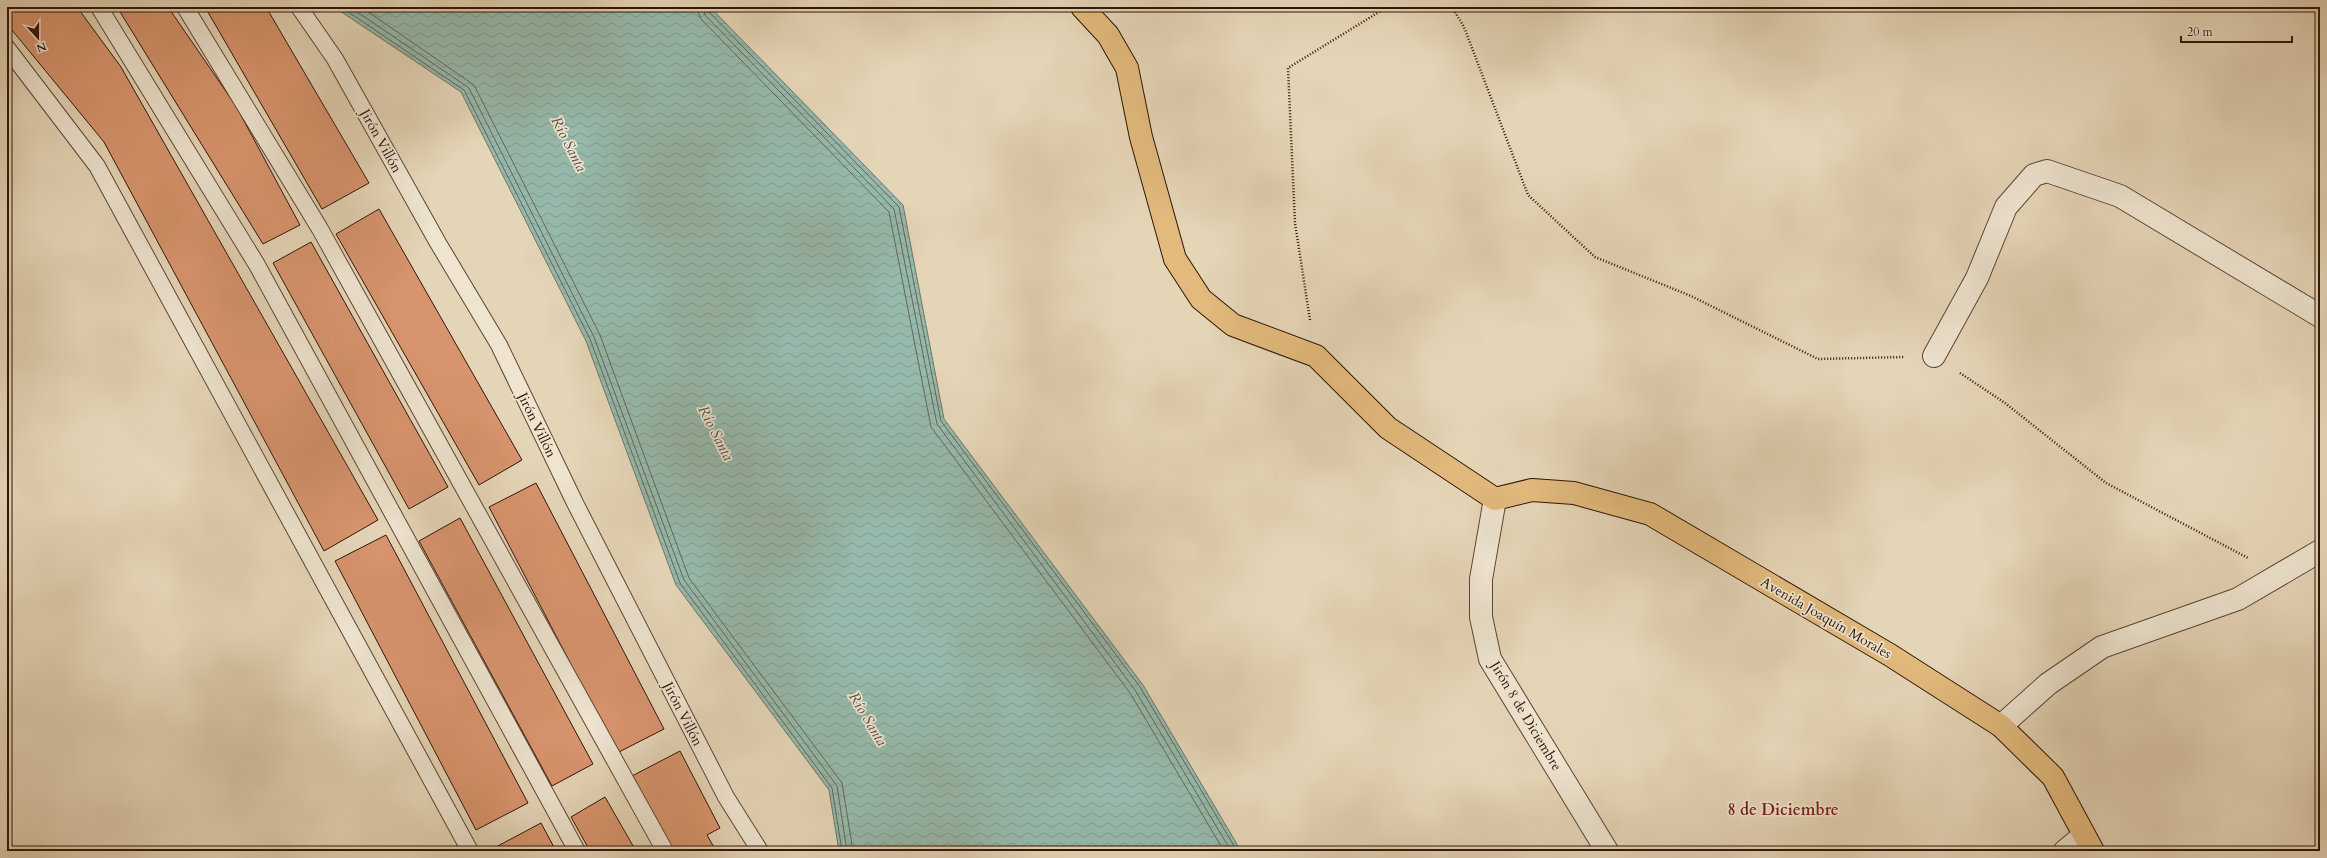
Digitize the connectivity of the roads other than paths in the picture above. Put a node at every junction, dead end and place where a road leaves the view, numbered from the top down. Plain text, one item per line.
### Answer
1 (99, 7) edge
2 (185, 7) edge
3 (299, 7) edge
4 (1082, 7) edge
5 (7, 48) edge
6 (2320, 316) edge
7 (1934, 356) road end
8 (1495, 499) junction
9 (2320, 551) edge
10 (2001, 726) junction
11 (2088, 843) edge
12 (470, 851) edge
13 (577, 851) edge
14 (664, 851) edge
15 (760, 851) edge
16 (1607, 851) edge
17 (2064, 851) edge

1 - 13 lane
2 - 14 lane
3 - 15 lane, Jirón Villón
4 - 8 main road
5 - 12 lane
6 - 7 street
8 - 10 main road, Avenida Joaquín Morales
8 - 16 street, Jirón 8 de Diciembre
9 - 10 street
10 - 11 main road, Avenida Joaquín Morales
11 - 17 street

